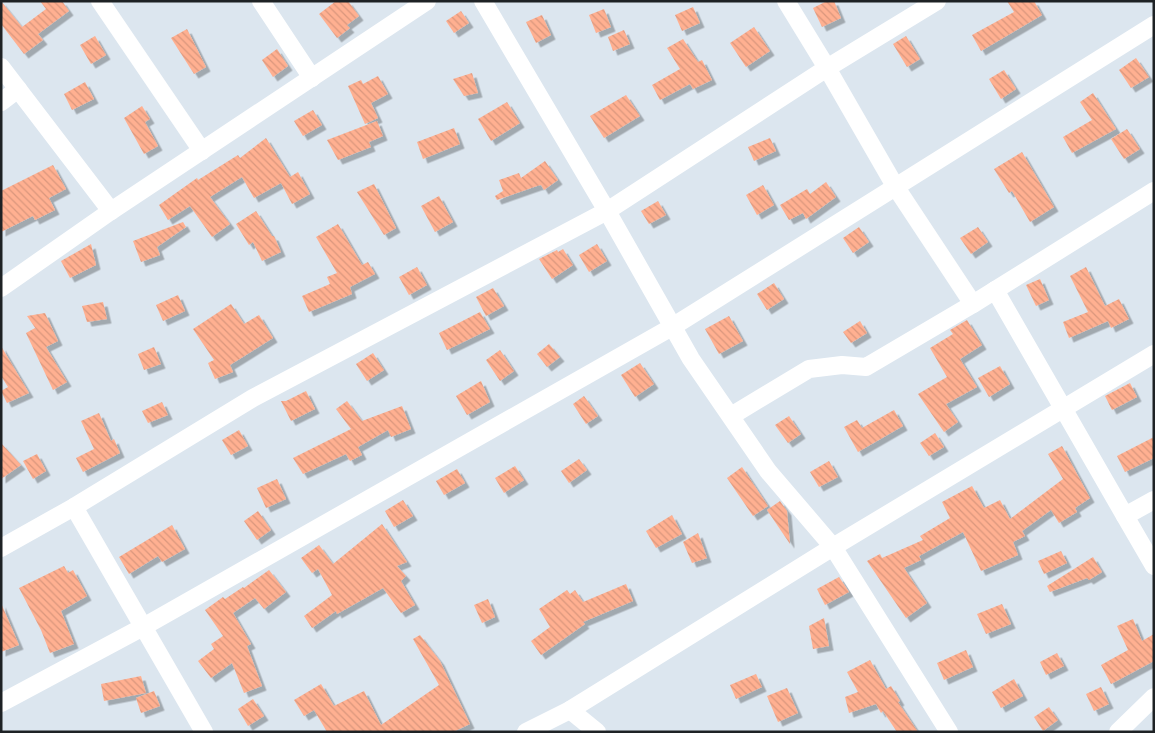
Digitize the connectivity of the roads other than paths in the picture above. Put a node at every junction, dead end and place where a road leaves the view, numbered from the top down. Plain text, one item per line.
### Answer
1 (100, 1) edge
2 (260, 1) edge
3 (483, 1) edge
4 (786, 1) edge
5 (937, 1) edge
6 (422, 2) edge
7 (1154, 25) edge
8 (1, 67) edge
9 (827, 68) junction
10 (312, 78) junction
11 (18, 89) junction
12 (1, 102) edge
13 (202, 150) junction
14 (895, 186) junction
15 (1154, 191) edge
16 (111, 210) junction
17 (608, 211) junction
18 (1, 288) edge
19 (995, 290) junction
20 (972, 304) junction
21 (672, 327) junction
22 (1154, 354) edge
23 (1062, 408) junction
24 (731, 416) junction
25 (1154, 500) edge
26 (74, 507) junction
27 (1125, 516) junction
28 (832, 547) junction
29 (1, 548) edge
30 (1154, 566) edge
31 (143, 626) junction
32 (1154, 697) edge
33 (1, 703) edge
34 (570, 710) junction
35 (204, 732) edge
36 (526, 732) edge
37 (597, 732) edge
38 (949, 732) edge
39 (1118, 732) edge

1 - 13 street
2 - 10 street
3 - 17 street
4 - 9 street
5 - 9 street
6 - 10 street
7 - 14 street
8 - 11 street
9 - 14 street
9 - 17 street
10 - 13 street
11 - 12 street
11 - 16 street
13 - 16 street
14 - 20 street
14 - 21 street
15 - 19 street
16 - 18 street
17 - 21 street
17 - 26 street
19 - 20 street
19 - 23 street
20 - 24 street
21 - 24 street
21 - 31 street
22 - 23 street
23 - 27 street
23 - 28 street
24 - 28 street
25 - 27 street
26 - 29 street
26 - 31 street
27 - 30 street
28 - 34 street
28 - 38 street
31 - 33 street
31 - 35 street
32 - 39 street
34 - 36 street
34 - 37 street

